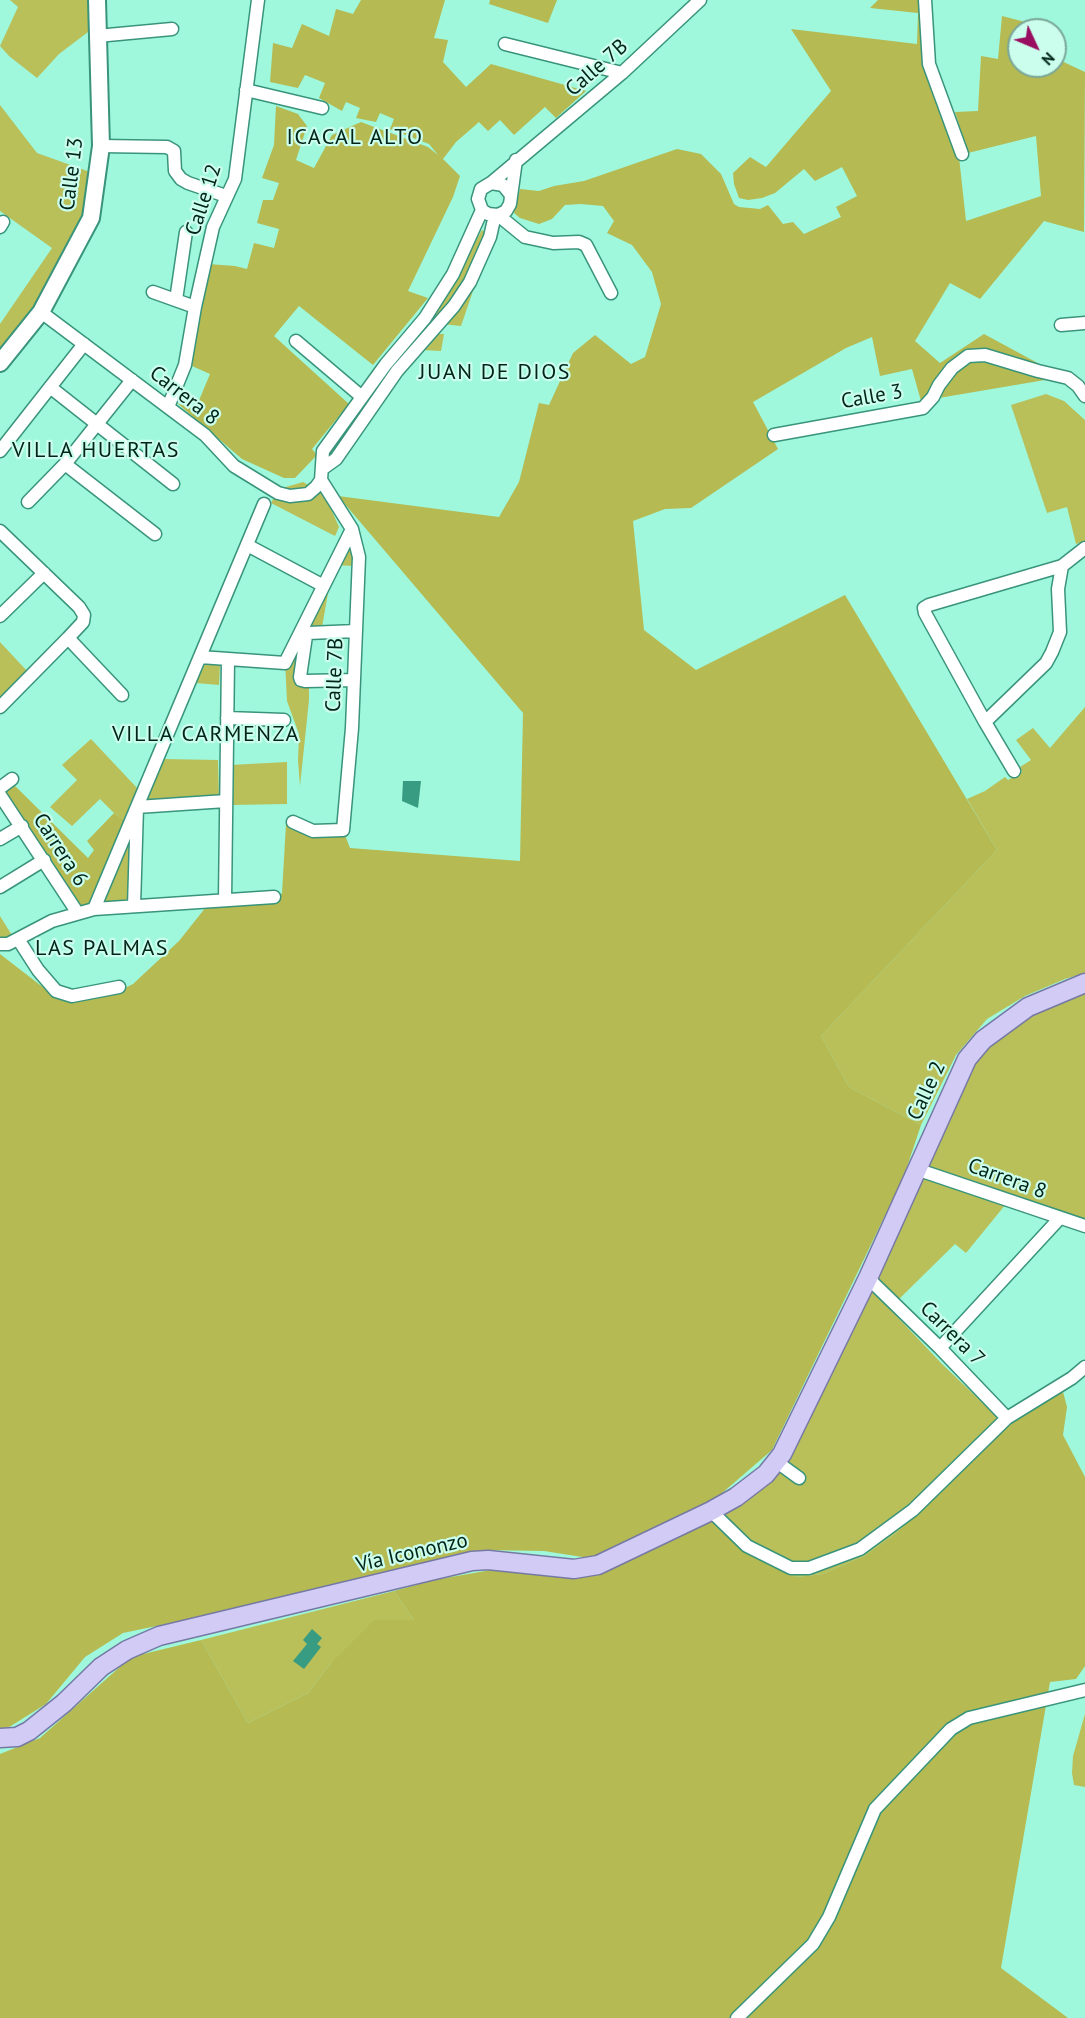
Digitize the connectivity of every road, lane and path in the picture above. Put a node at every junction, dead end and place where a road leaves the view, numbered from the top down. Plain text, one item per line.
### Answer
1 (96, 0) edge
2 (258, 0) edge
3 (700, 0) edge
4 (925, 0) edge
5 (172, 29) dead end
6 (97, 36) junction
7 (505, 44) dead end
8 (622, 73) junction
9 (246, 90) junction
10 (322, 108) dead end
11 (100, 146) junction
12 (962, 154) dead end
13 (516, 160) junction
14 (490, 183) junction
15 (511, 195) junction
16 (226, 196) junction
17 (482, 210) junction
18 (496, 215) junction
19 (186, 232) dead end
20 (153, 292) dead end
21 (611, 293) dead end
22 (176, 300) junction
23 (195, 307) junction
24 (41, 312) junction
25 (1085, 323) edge
26 (1061, 325) dead end
27 (296, 341) dead end
28 (84, 344) junction
29 (0, 363) edge
30 (132, 380) junction
31 (50, 387) junction
32 (1085, 396) edge
33 (362, 397) junction
34 (168, 407) junction
35 (97, 425) junction
36 (774, 435) dead end
37 (0, 452) edge
38 (65, 464) junction
39 (321, 475) junction
40 (173, 484) dead end
41 (27, 502) dead end
42 (264, 504) dead end
43 (352, 529) junction
44 (0, 531) edge
45 (155, 534) dead end
46 (247, 545) junction
47 (1085, 548) edge
48 (1062, 566) junction
49 (44, 573) junction
50 (322, 585) junction
51 (0, 616) edge
52 (356, 631) junction
53 (68, 638) junction
54 (200, 657) junction
55 (228, 660) junction
56 (354, 680) junction
57 (122, 695) dead end
58 (0, 708) edge
59 (227, 718) junction
60 (284, 720) dead end
61 (985, 722) junction
62 (1014, 771) dead end
63 (12, 779) dead end
64 (0, 788) edge
65 (0, 795) edge
66 (226, 801) junction
67 (137, 807) junction
68 (293, 822) dead end
69 (22, 826) junction
70 (0, 839) edge
71 (44, 860) junction
72 (0, 887) edge
73 (274, 897) dead end
74 (225, 900) junction
75 (134, 906) junction
76 (94, 909) junction
77 (77, 912) junction
78 (18, 939) junction
79 (1, 945) edge
80 (1085, 983) edge
81 (119, 987) dead end
82 (916, 1169) junction
83 (1059, 1219) junction
84 (1085, 1226) edge
85 (869, 1275) junction
86 (940, 1348) junction
87 (1085, 1367) edge
88 (1007, 1418) junction
89 (777, 1461) junction
90 (799, 1478) dead end
91 (711, 1511) junction
92 (1085, 1690) edge
93 (9, 1738) edge
94 (0, 1745) edge
95 (737, 2018) edge

1 - 6 main road, Calle 13
2 - 9 street, Calle 12
3 - 8 street, Calle 7B
4 - 12 street
5 - 6 street
6 - 11 main road, Calle 13
7 - 8 street
8 - 13 street, Calle 7B
9 - 10 street
9 - 16 street, Calle 12
11 - 16 street
11 - 24 main road, Calle 13
13 - 14 street, Calle 7B
13 - 15 street
14 - 15 street
14 - 17 street
15 - 18 street
16 - 23 street, Calle 12
17 - 18 street
17 - 33 street
18 - 21 street
18 - 39 street
19 - 22 street
20 - 22 street
22 - 23 street
23 - 34 street, Calle 12
24 - 28 street, Carrera 8
24 - 29 main road, Calle 13
25 - 26 street
27 - 33 street
28 - 30 street, Carrera 8
28 - 31 street
30 - 34 street, Carrera 8
30 - 35 street
31 - 35 street
31 - 37 street
32 - 36 street, Calle 3
33 - 39 street
34 - 39 street, Carrera 8
35 - 38 street
35 - 40 street
38 - 41 street
38 - 45 street
39 - 43 street, Calle 7B
42 - 46 street
43 - 50 street
43 - 52 street, Calle 7B
44 - 49 street
46 - 50 street
46 - 54 street
47 - 48 street
48 - 61 street
48 - 61 street
49 - 51 street
49 - 53 street
50 - 55 street
52 - 56 street, Calle 7B
52 - 56 street
53 - 57 street
53 - 58 street
54 - 55 street
54 - 67 street
55 - 59 street
56 - 68 street, Calle 7B
59 - 60 street
59 - 66 street
61 - 62 street
63 - 64 street
65 - 69 street, Carrera 6
66 - 67 street
66 - 74 street
67 - 75 street
67 - 76 street
69 - 70 street
69 - 71 street, Carrera 6
71 - 72 street
71 - 77 street, Carrera 6
73 - 74 street, Carrera 6
74 - 75 street, Carrera 6
75 - 76 street, Carrera 6
76 - 77 street, Carrera 6
77 - 78 street
78 - 79 street
78 - 81 street
80 - 82 main road, Calle 2
82 - 83 street, Carrera 8
82 - 85 main road, Calle 2
83 - 84 street, Carrera 8
83 - 86 street
85 - 86 street, Carrera 7
85 - 89 main road, Vía Icononzo
86 - 88 street, Carrera 7
87 - 88 street
88 - 91 street
89 - 90 street
89 - 91 main road, Vía Icononzo
91 - 93 main road, Vía Icononzo
92 - 95 street
93 - 94 street

